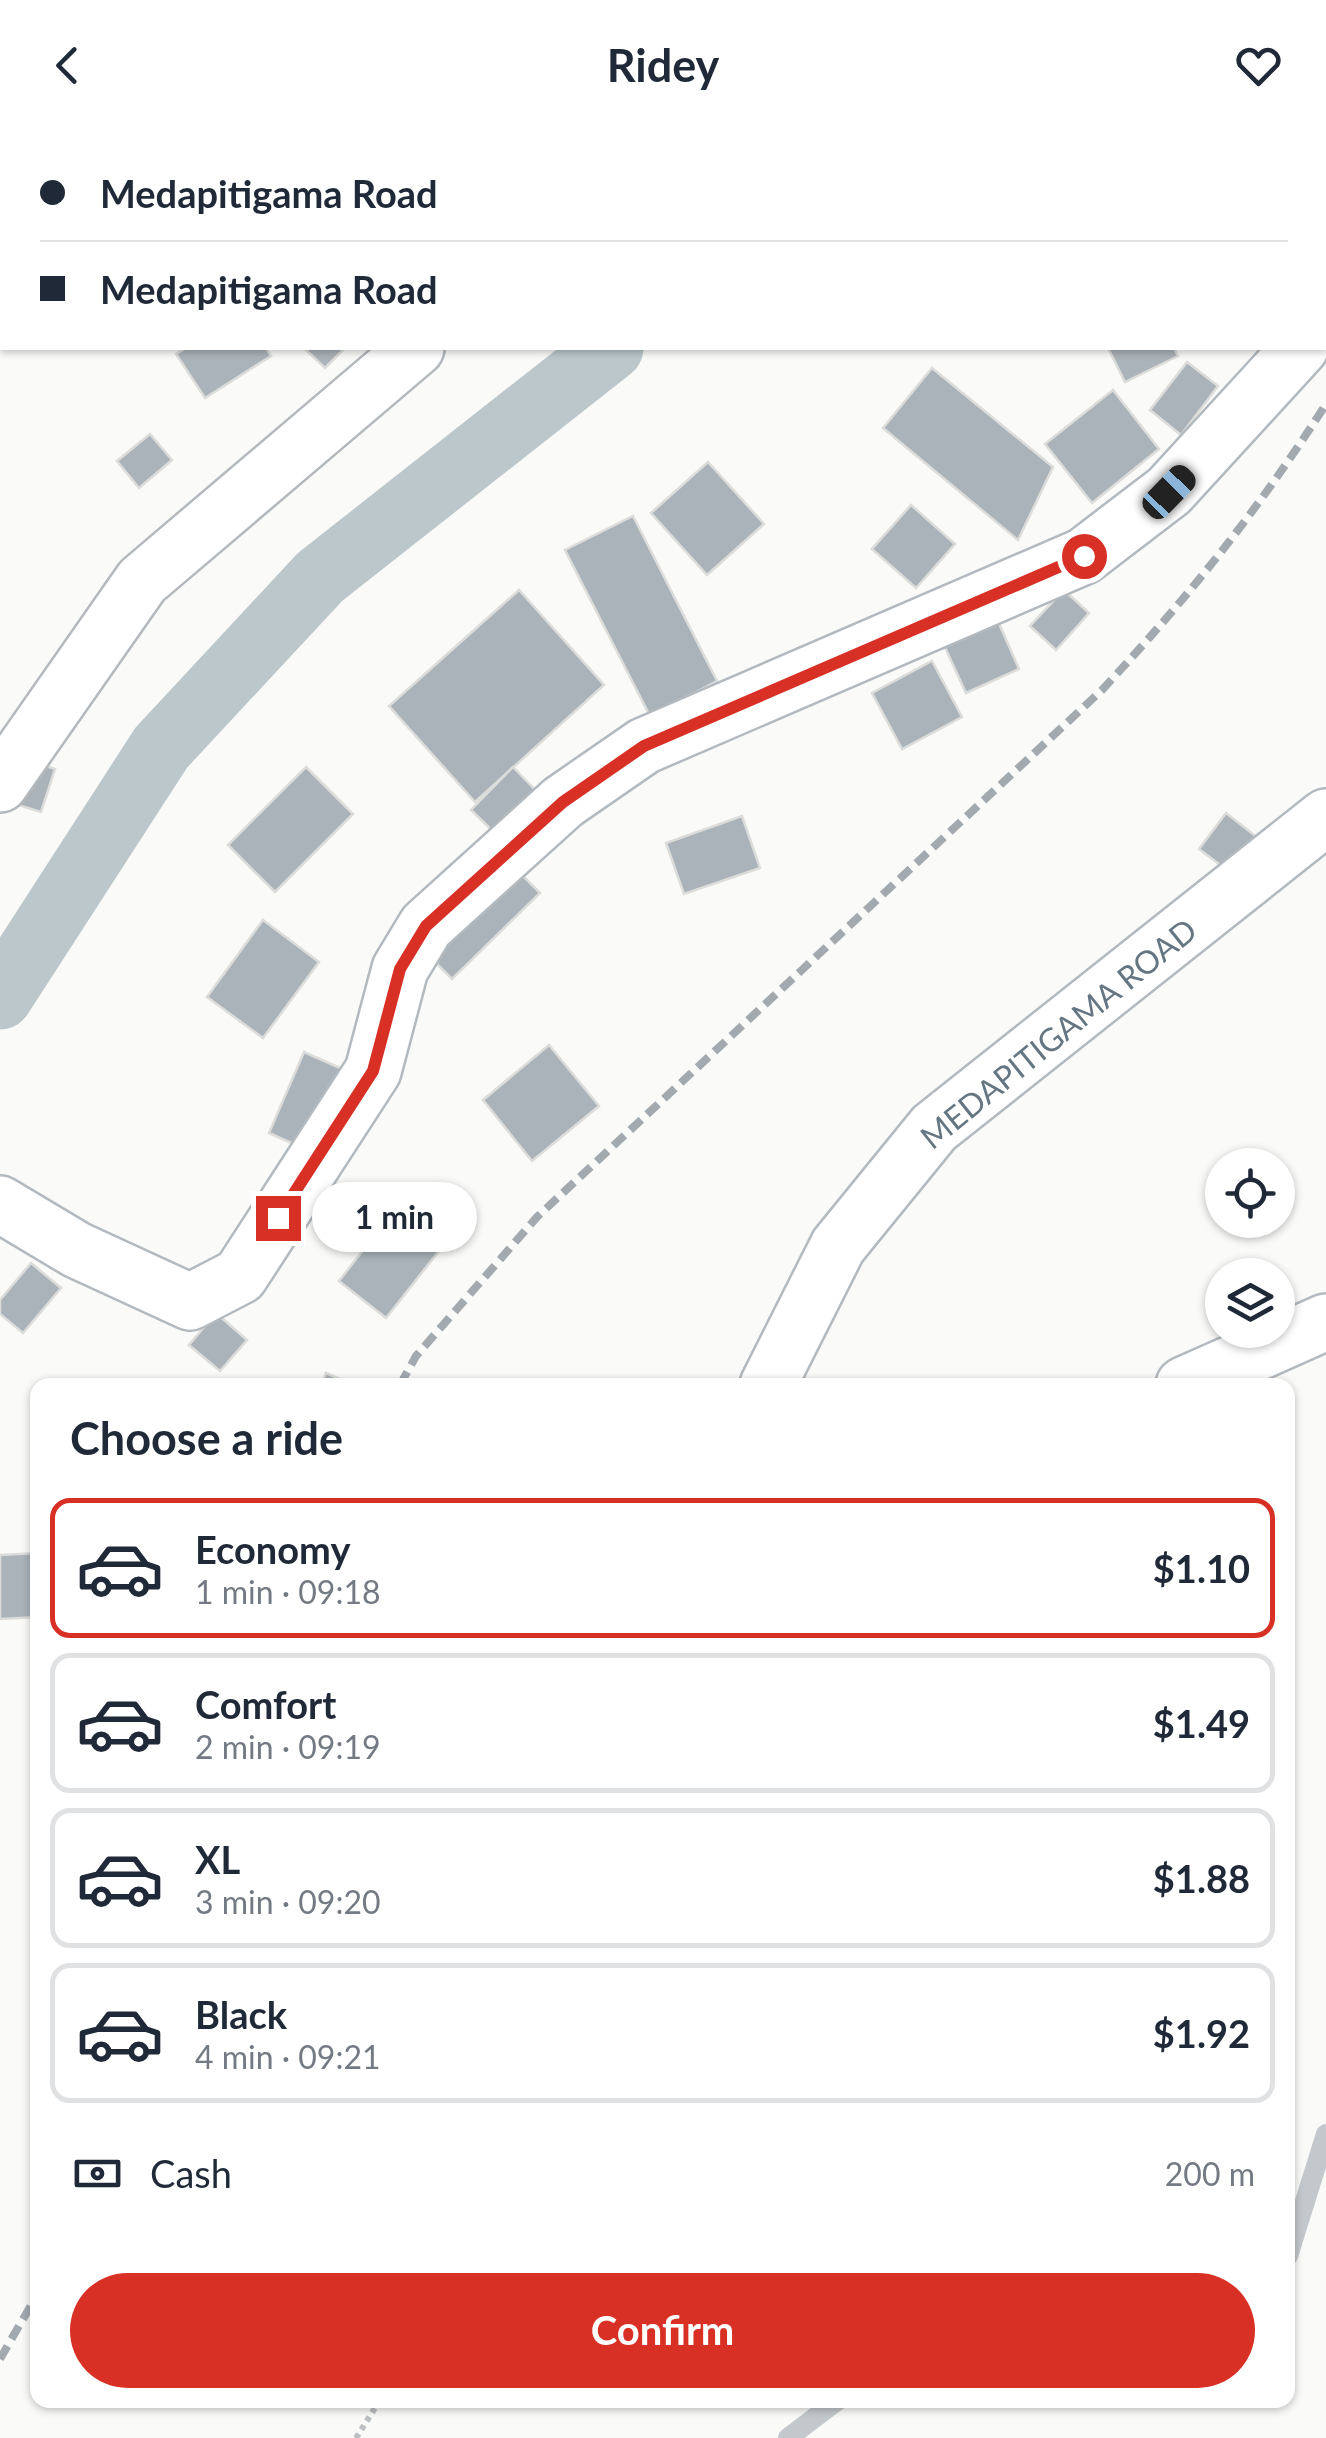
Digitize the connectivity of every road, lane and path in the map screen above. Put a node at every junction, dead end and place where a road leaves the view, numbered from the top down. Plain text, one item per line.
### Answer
1 (414, 350) edge
2 (1298, 350) edge
3 (0, 784) edge
4 (1326, 818) edge
5 (0, 1204) edge
6 (1326, 1322) edge
7 (772, 1378) edge
8 (1200, 1378) edge
9 (1326, 2134) edge
10 (1295, 2234) edge
11 (375, 2408) edge
12 (827, 2408) edge
13 (356, 2438) edge
14 (788, 2438) edge

1 - 3 main road
2 - 5 main road
4 - 7 main road, MEDAPITIGAMA ROAD
6 - 8 main road
9 - 10 lane
11 - 13 path
12 - 14 lane

